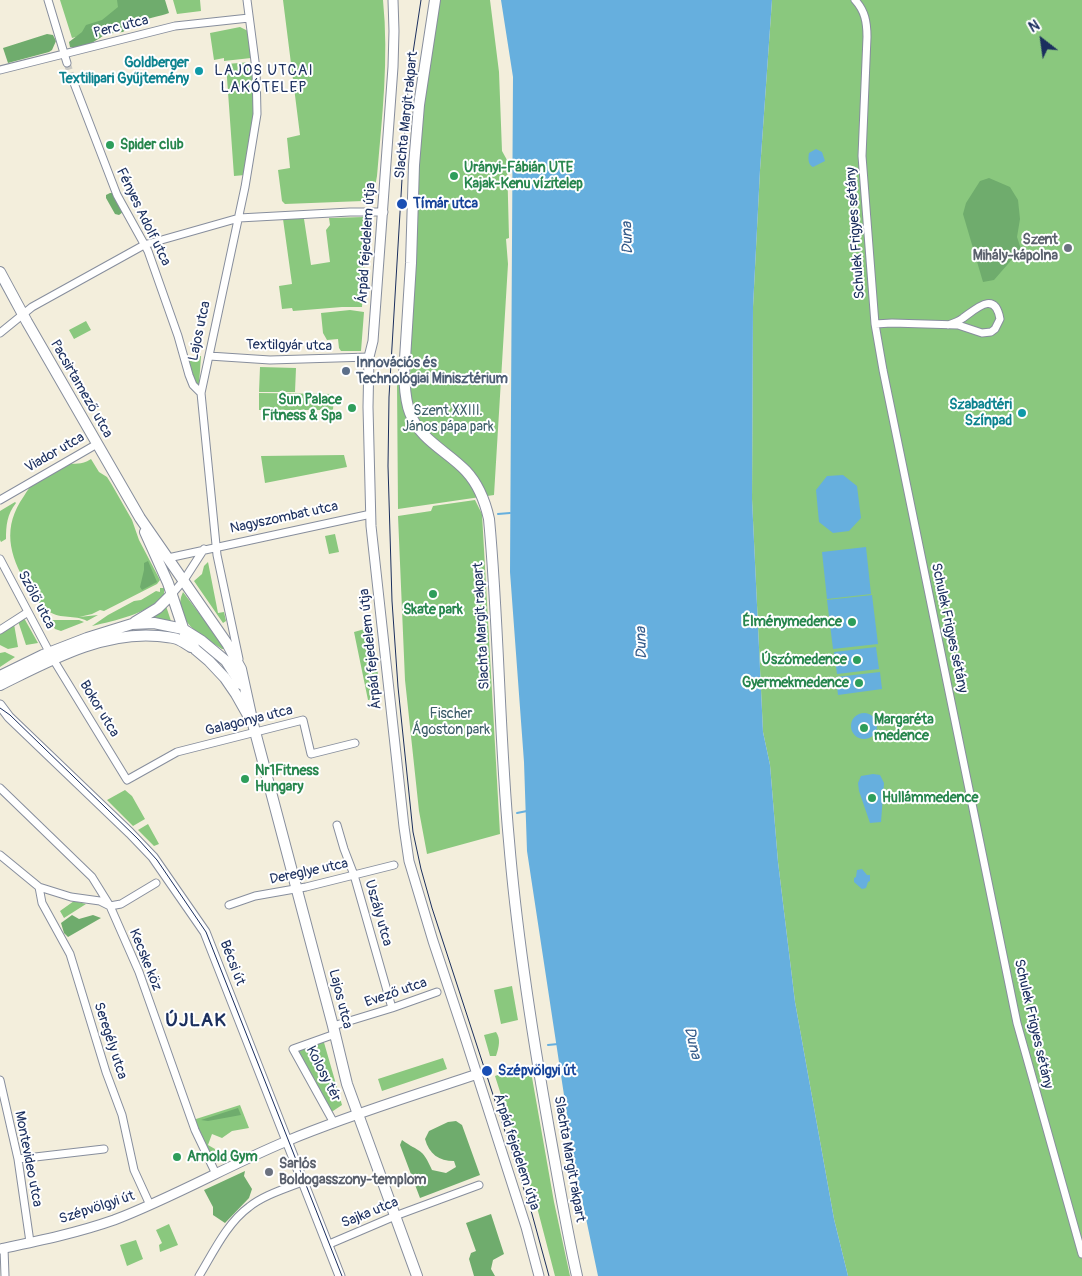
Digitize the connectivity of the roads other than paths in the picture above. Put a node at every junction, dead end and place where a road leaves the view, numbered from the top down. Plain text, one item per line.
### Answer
1 (48, 0) edge
2 (247, 0) edge
3 (393, 0) edge
4 (435, 0) edge
5 (855, 0) edge
6 (249, 18) junction
7 (65, 53) junction
8 (67, 63) tunnel mouth
9 (0, 70) edge
10 (72, 78) tunnel mouth
11 (384, 212) junction
12 (239, 218) junction
13 (144, 245) junction
14 (0, 272) edge
15 (22, 314) junction
16 (875, 324) junction
17 (948, 325) junction
18 (0, 332) edge
19 (209, 356) junction
20 (369, 357) junction
21 (201, 393) junction
22 (97, 444) junction
23 (0, 500) edge
24 (371, 514) junction
25 (140, 518) junction
26 (216, 546) junction
27 (204, 549) junction
28 (168, 558) junction
29 (0, 559) edge
30 (184, 580) junction
31 (172, 594) junction
32 (176, 606) junction
33 (28, 612) junction
34 (132, 624) junction
35 (0, 630) edge
36 (183, 630) junction
37 (228, 645) joint
38 (196, 650) junction
39 (51, 656) junction
40 (241, 669) junction
41 (0, 676) edge
42 (0, 685) edge
43 (248, 699) junction
44 (0, 705) edge
45 (0, 712) edge
46 (9, 717) junction
47 (254, 728) junction
48 (355, 743) dead end
49 (127, 780) joint
50 (0, 788) edge
51 (337, 825) dead end
52 (0, 855) edge
53 (394, 865) dead end
54 (354, 875) junction
55 (156, 883) dead end
56 (39, 888) junction
57 (296, 888) junction
58 (229, 905) dead end
59 (110, 906) junction
60 (437, 992) dead end
61 (392, 1008) junction
62 (334, 1030) junction
63 (477, 1074) junction
64 (0, 1080) edge
65 (357, 1114) junction
66 (334, 1123) junction
67 (286, 1141) junction
68 (104, 1149) dead end
69 (18, 1159) junction
70 (216, 1174) junction
71 (302, 1182) junction
72 (479, 1185) dead end
73 (150, 1205) junction
74 (395, 1216) junction
75 (30, 1242) junction
76 (327, 1245) junction
77 (2, 1248) edge
78 (1082, 1254) edge
79 (5, 1276) edge
80 (199, 1276) edge
81 (340, 1276) edge
82 (417, 1276) edge
83 (539, 1276) edge
84 (577, 1276) edge

1 - 7 street
2 - 6 street, Lajos utca
3 - 11 street, Árpád fejedelem útja
4 - 84 main road, Slachta Margit rakpart
5 - 16 street, Schulek Frigyes sétány
6 - 7 street, Perc utca
6 - 12 street, Lajos utca
7 - 8 street
7 - 9 street, Perc utca
10 - 13 street, Fényes Adolf utca
11 - 12 street
11 - 20 street, Árpád fejedelem útja
12 - 13 street
12 - 19 street, Lajos utca
13 - 15 street
13 - 21 street, Fényes Adolf utca
14 - 15 main road, Pacsirtamező utca
15 - 18 street
15 - 22 main road, Pacsirtamező utca
16 - 17 street
16 - 78 street, Schulek Frigyes sétány
17 - 17 street
19 - 20 street, Textilgyár utca
19 - 21 street, Lajos utca
20 - 24 street, Árpád fejedelem útja
21 - 26 street, Lajos utca
22 - 23 street, Viador utca
22 - 25 main road, Pacsirtamező utca
24 - 26 street, Nagyszombat utca
24 - 63 street, Árpád fejedelem útja
25 - 28 main road, Pacsirtamező utca
25 - 31 main road, Pacsirtamező utca
26 - 27 street, Nagyszombat utca
26 - 40 street, Lajos utca
27 - 28 street, Nagyszombat utca
27 - 30 street
28 - 30 main road, Pacsirtamező utca
29 - 33 street, Szőlő utca
30 - 31 street
30 - 32 street
30 - 37 main road, Pacsirtamező utca
31 - 32 main road, Pacsirtamező utca
31 - 34 main road
32 - 36 main road, Pacsirtamező utca
33 - 35 street
33 - 39 street, Szőlő utca
34 - 36 main road
34 - 39 main road
36 - 38 main road, Pacsirtamező utca
36 - 43 main road
37 - 40 main road, Lajos utca
38 - 39 main road
38 - 47 main road, Lajos utca
39 - 41 main road
39 - 42 main road
39 - 49 street, Bokor utca
40 - 43 main road, Lajos utca
43 - 47 main road, Lajos utca
44 - 46 street, Bécsi út
45 - 46 street, Bécsi út
46 - 67 street, Bécsi út
47 - 48 street, Galagonya utca
47 - 49 street, Galagonya utca
47 - 57 main road, Lajos utca
50 - 59 street, Kecske köz
51 - 54 street, Uszály utca
52 - 56 street
53 - 54 street, Dereglye utca
54 - 57 street, Dereglye utca
54 - 61 street, Uszály utca
55 - 59 street
56 - 59 street
56 - 73 street, Seregély utca
57 - 58 street, Dereglye utca
57 - 62 main road, Lajos utca
59 - 70 street, Kecske köz
60 - 61 street, Evező utca
61 - 62 street, Evező utca
62 - 65 main road, Lajos utca
62 - 66 street, Kolosy tér
63 - 65 street, Szépvölgyi út
63 - 83 street, Árpád fejedelem útja
64 - 69 street, Montevideo utca
65 - 66 street, Szépvölgyi út
65 - 74 main road, Lajos utca
66 - 67 street, Szépvölgyi út
67 - 70 street, Szépvölgyi út
67 - 71 street, Bécsi út
68 - 69 street
69 - 75 street, Montevideo utca
70 - 73 street, Szépvölgyi út
71 - 76 street, Bécsi út
71 - 80 street
72 - 74 street, Sajka utca
73 - 75 street, Szépvölgyi út
74 - 76 street, Sajka utca
74 - 82 main road, Lajos utca
75 - 77 street, Szépvölgyi út
76 - 81 street, Bécsi út
77 - 79 street

